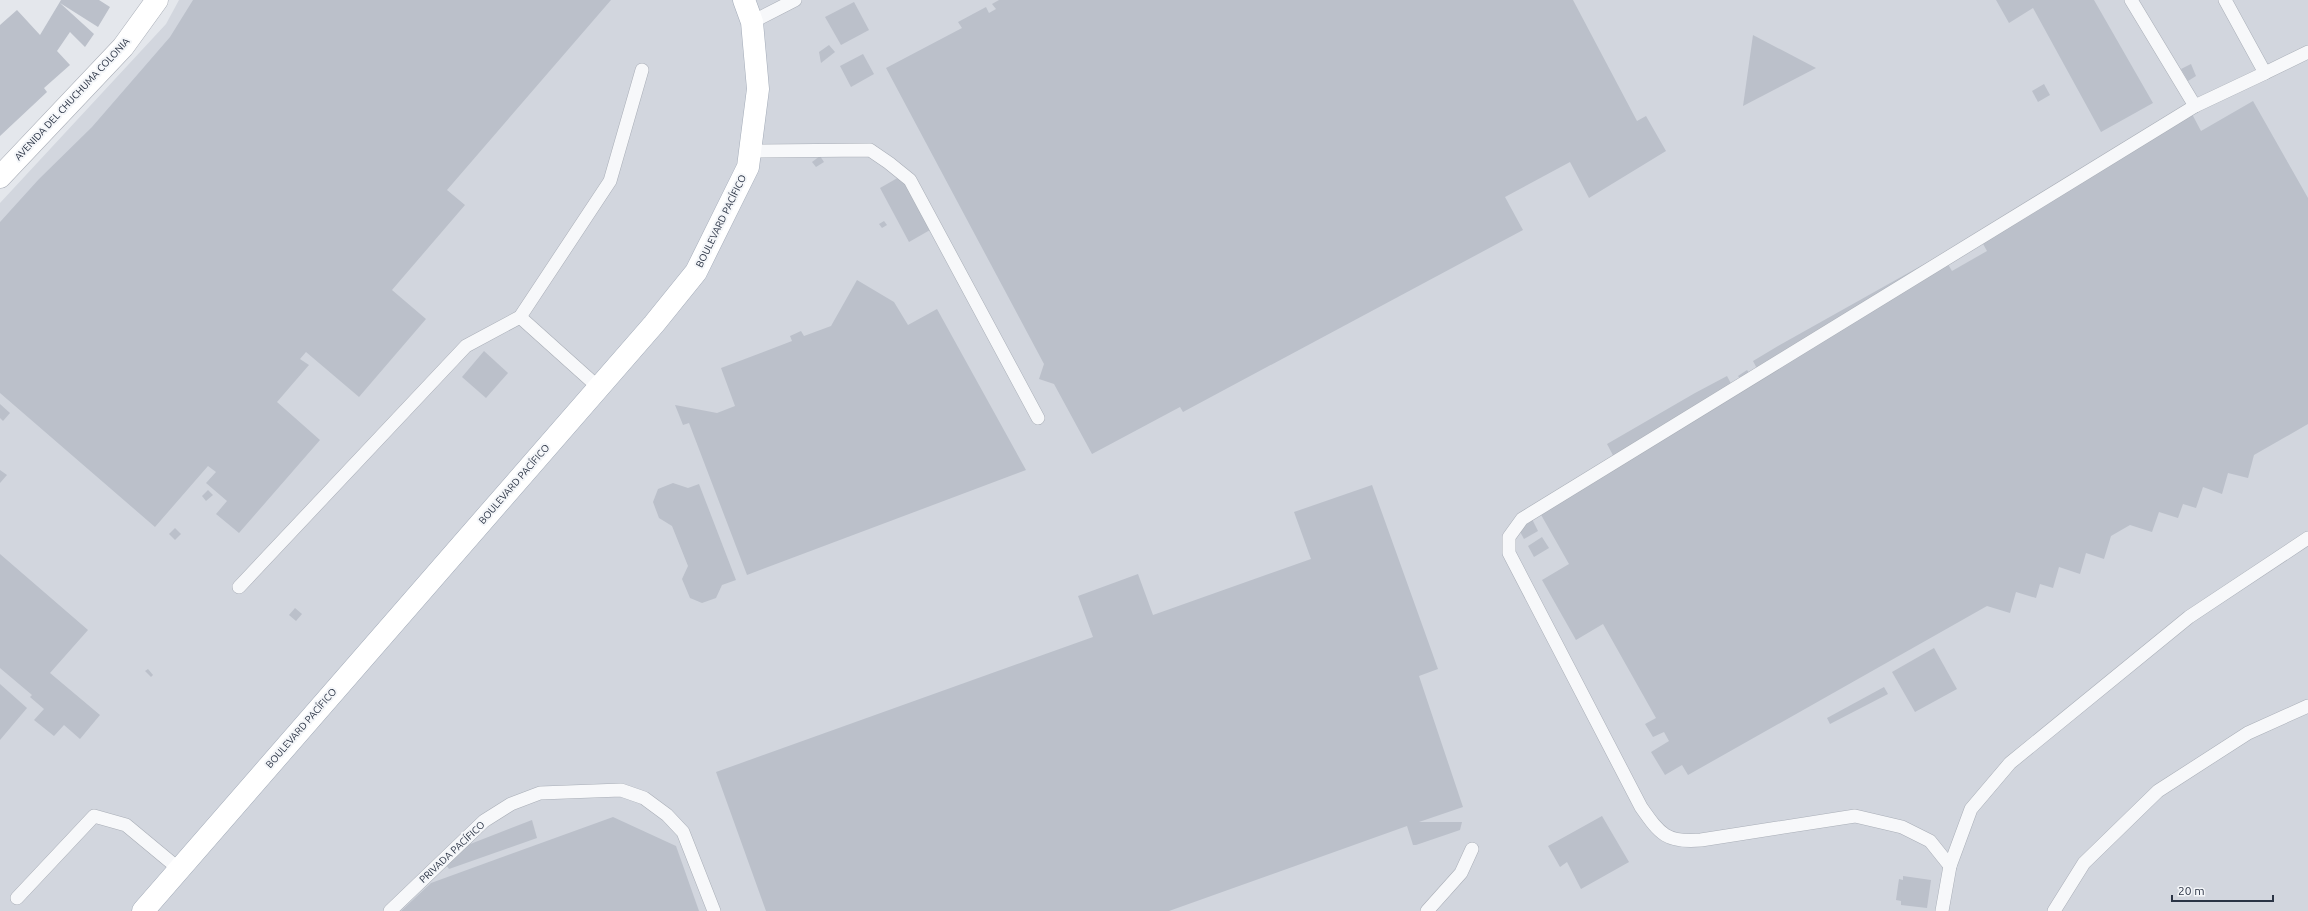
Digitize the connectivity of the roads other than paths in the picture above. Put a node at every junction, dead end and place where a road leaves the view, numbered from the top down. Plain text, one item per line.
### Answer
1 (156, 0) edge
2 (744, 0) edge
3 (795, 0) edge
4 (2131, 0) edge
5 (2225, 0) edge
6 (752, 22) junction
7 (2308, 52) edge
8 (642, 70) dead end
9 (2265, 73) junction
10 (2195, 106) junction
11 (750, 151) junction
12 (0, 177) edge
13 (520, 317) junction
14 (598, 387) junction
15 (1038, 418) dead end
16 (2308, 538) edge
17 (239, 587) dead end
18 (2308, 706) edge
19 (1472, 849) dead end
20 (1950, 866) junction
21 (179, 869) junction
22 (17, 898) dead end
23 (142, 911) edge
24 (390, 911) edge
25 (714, 911) edge
26 (1427, 911) edge
27 (1942, 911) edge
28 (2054, 911) edge

1 - 12 main road, AVENIDA DEL CHUCHUMA COLONIA
2 - 6 main road, BOULEVARD PACÍFICO
3 - 6 lane
4 - 10 lane
5 - 9 lane
6 - 11 main road, BOULEVARD PACÍFICO
7 - 9 lane
8 - 13 lane
9 - 10 lane
10 - 20 lane
11 - 14 main road, BOULEVARD PACÍFICO
11 - 15 lane
13 - 14 lane
13 - 17 lane
14 - 21 main road, BOULEVARD PACÍFICO
16 - 20 lane
18 - 28 lane
19 - 26 lane
20 - 27 lane
21 - 22 lane
21 - 23 main road, BOULEVARD PACÍFICO
24 - 25 lane, PRIVADA PACÍFICO

